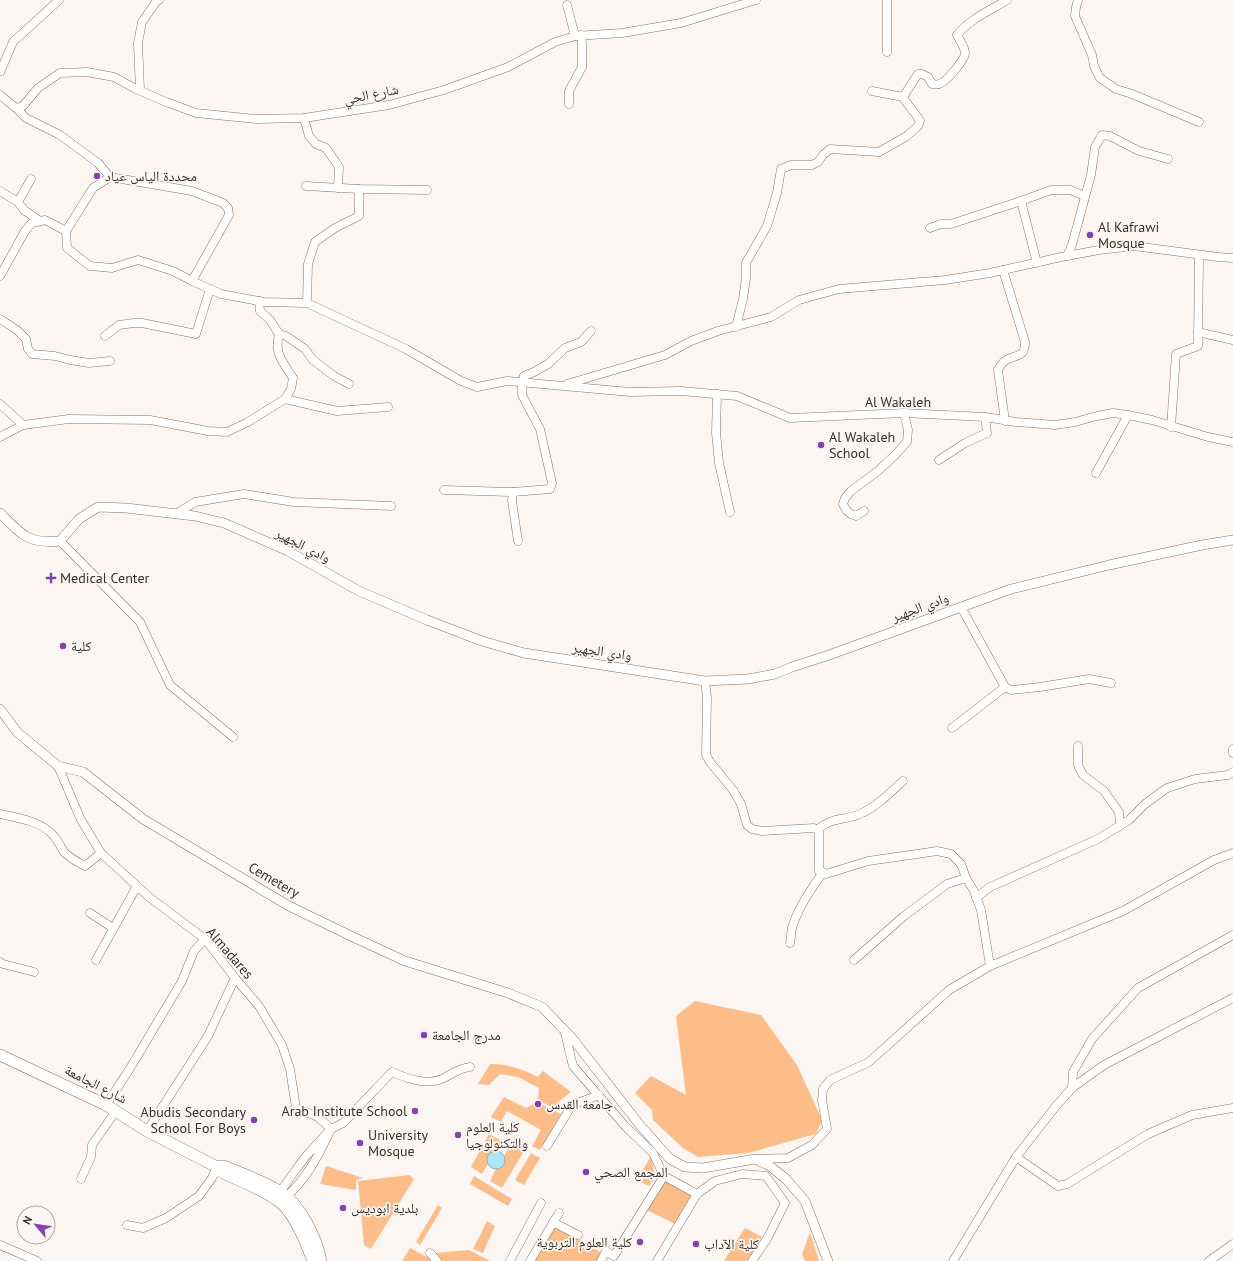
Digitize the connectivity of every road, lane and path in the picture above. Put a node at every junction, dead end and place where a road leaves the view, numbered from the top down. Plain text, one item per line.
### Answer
1 (59, 0) edge
2 (159, 0) edge
3 (756, 0) edge
4 (887, 0) edge
5 (1007, 0) edge
6 (1078, 0) edge
7 (567, 5) dead end
8 (578, 35) junction
9 (887, 52) dead end
10 (0, 70) edge
11 (140, 90) junction
12 (872, 91) dead end
13 (0, 95) edge
14 (903, 97) junction
15 (569, 104) dead end
16 (16, 108) junction
17 (304, 118) junction
18 (1199, 122) dead end
19 (1168, 159) dead end
20 (110, 177) junction
21 (31, 179) dead end
22 (306, 186) dead end
23 (338, 188) junction
24 (360, 189) junction
25 (426, 190) dead end
26 (0, 191) edge
27 (1085, 196) junction
28 (1021, 201) junction
29 (18, 202) junction
30 (40, 221) junction
31 (930, 228) dead end
32 (66, 231) junction
33 (1199, 255) junction
34 (1067, 256) junction
35 (1233, 258) edge
36 (1037, 263) junction
37 (1003, 270) junction
38 (0, 276) edge
39 (192, 281) junction
40 (210, 289) junction
41 (259, 301) junction
42 (307, 302) junction
43 (0, 319) edge
44 (736, 327) junction
45 (591, 331) dead end
46 (1198, 332) junction
47 (279, 334) junction
48 (105, 336) dead end
49 (1233, 340) edge
50 (110, 361) dead end
51 (522, 382) junction
52 (348, 384) dead end
53 (562, 386) junction
54 (717, 394) junction
55 (285, 399) junction
56 (0, 404) edge
57 (388, 406) dead end
58 (904, 413) junction
59 (1128, 414) junction
60 (985, 417) junction
61 (1005, 421) junction
62 (23, 425) junction
63 (1172, 427) junction
64 (0, 437) edge
65 (1233, 442) edge
66 (938, 460) dead end
67 (1096, 473) dead end
68 (444, 490) dead end
69 (513, 492) junction
70 (391, 506) dead end
71 (864, 511) dead end
72 (730, 512) dead end
73 (0, 513) edge
74 (176, 514) junction
75 (1233, 540) edge
76 (60, 541) junction
77 (518, 541) dead end
78 (961, 607) junction
79 (705, 681) junction
80 (1111, 683) dead end
81 (1005, 687) junction
82 (0, 709) edge
83 (952, 728) dead end
84 (233, 737) dead end
85 (1078, 746) dead end
86 (1232, 749) edge
87 (1233, 753) edge
88 (58, 766) junction
89 (1233, 772) edge
90 (903, 781) dead end
91 (0, 814) edge
92 (1120, 826) junction
93 (817, 830) junction
94 (101, 853) junction
95 (1233, 853) edge
96 (823, 872) junction
97 (966, 878) junction
98 (137, 886) junction
99 (976, 898) junction
100 (90, 913) dead end
101 (114, 928) junction
102 (1233, 935) edge
103 (204, 938) junction
104 (790, 943) dead end
105 (96, 960) dead end
106 (854, 960) dead end
107 (0, 962) edge
108 (990, 966) junction
109 (34, 972) dead end
110 (235, 978) junction
111 (1233, 998) edge
112 (564, 1029) junction
113 (0, 1055) edge
114 (470, 1067) dead end
115 (1072, 1088) junction
116 (599, 1095) junction
117 (111, 1108) junction
118 (1233, 1108) edge
119 (331, 1129) junction
120 (147, 1131) junction
121 (547, 1146) dead end
122 (1016, 1157) junction
123 (755, 1159) junction
124 (218, 1167) junction
125 (664, 1176) junction
126 (81, 1179) dead end
127 (698, 1194) junction
128 (281, 1196) junction
129 (541, 1203) dead end
130 (559, 1213) dead end
131 (554, 1222) junction
132 (127, 1225) dead end
133 (578, 1235) dead end
134 (1233, 1244) edge
135 (0, 1245) edge
136 (430, 1253) dead end
137 (37, 1261) edge
138 (313, 1261) edge
139 (321, 1261) edge
140 (437, 1261) edge
141 (510, 1261) edge
142 (530, 1261) edge
143 (601, 1261) edge
144 (657, 1261) edge
145 (752, 1261) edge
146 (828, 1261) edge
147 (953, 1261) edge
148 (1208, 1261) edge

1 - 10 street
2 - 11 street
3 - 8 street, شارع الحي
4 - 9 street
5 - 14 street
6 - 18 street
7 - 8 street
8 - 15 street
8 - 17 street, شارع الحي
11 - 16 street, شارع الحي
11 - 17 street, شارع الحي
12 - 14 street
13 - 16 street
14 - 44 street
16 - 20 street
17 - 23 street
19 - 27 street
20 - 32 street
20 - 39 street
21 - 29 street
22 - 23 street
23 - 24 street
24 - 25 street
24 - 42 street
26 - 29 street
27 - 28 street
27 - 34 street
28 - 31 street
28 - 36 street
29 - 30 street
30 - 32 street
30 - 38 street
32 - 39 street
33 - 34 street
33 - 35 street
33 - 46 street
34 - 36 street
36 - 37 street
37 - 44 street
37 - 61 street
39 - 40 street
40 - 41 street
40 - 48 street
41 - 42 street
41 - 47 street
42 - 51 street, Al Wakaleh
43 - 50 street
44 - 53 street
45 - 51 street
46 - 49 street
46 - 63 street
47 - 52 street
47 - 55 street
51 - 53 street, Al Wakaleh
51 - 69 street
53 - 54 street, Al Wakaleh
54 - 58 street, Al Wakaleh
54 - 72 street
55 - 57 street
55 - 62 street
56 - 62 street
58 - 60 street, Al Wakaleh
58 - 71 street
59 - 61 street, Al Wakaleh
59 - 63 street, Al Wakaleh
59 - 67 street
60 - 61 street, Al Wakaleh
60 - 66 street
62 - 64 street
63 - 65 street, Al Wakaleh
68 - 69 street
69 - 77 street
70 - 74 street
73 - 76 street
74 - 76 street, وادي الجهير
74 - 79 street, وادي الجهير
75 - 78 street, وادي الجهير
76 - 84 street
78 - 79 street, وادي الجهير
78 - 81 street
79 - 93 street
80 - 81 street
81 - 83 street
82 - 88 street
85 - 92 street
86 - 87 street
88 - 94 street, Almadares
88 - 112 street, Cemetery
89 - 92 street
90 - 93 street
91 - 94 street
92 - 99 street
93 - 96 street
94 - 98 street, Almadares
95 - 108 street
96 - 97 street
96 - 104 street
97 - 99 street
97 - 106 street
98 - 101 street
98 - 103 street, Almadares
99 - 108 street
100 - 101 street
101 - 105 street
102 - 115 street
103 - 110 street, Almadares
103 - 117 street
107 - 109 street
108 - 123 street
110 - 119 street, Almadares
110 - 120 street
111 - 115 street
112 - 116 street
112 - 123 street, Cemetery
113 - 117 main road, شارع الجامعة
114 - 119 street
115 - 122 street
116 - 121 street
116 - 125 street
117 - 120 main road, شارع الجامعة
117 - 126 street
118 - 122 street
119 - 128 street
120 - 124 main road, شارع الجامعة
122 - 147 street
123 - 146 street
124 - 128 main road, شارع الجامعة
124 - 132 street
125 - 127 street
125 - 143 street
127 - 144 street
127 - 145 street
128 - 138 main road, شارع الجامعة
128 - 139 main road, شارع الجامعة
129 - 141 street
130 - 131 street
131 - 133 street
131 - 142 street
134 - 148 street
135 - 137 street
136 - 140 street

